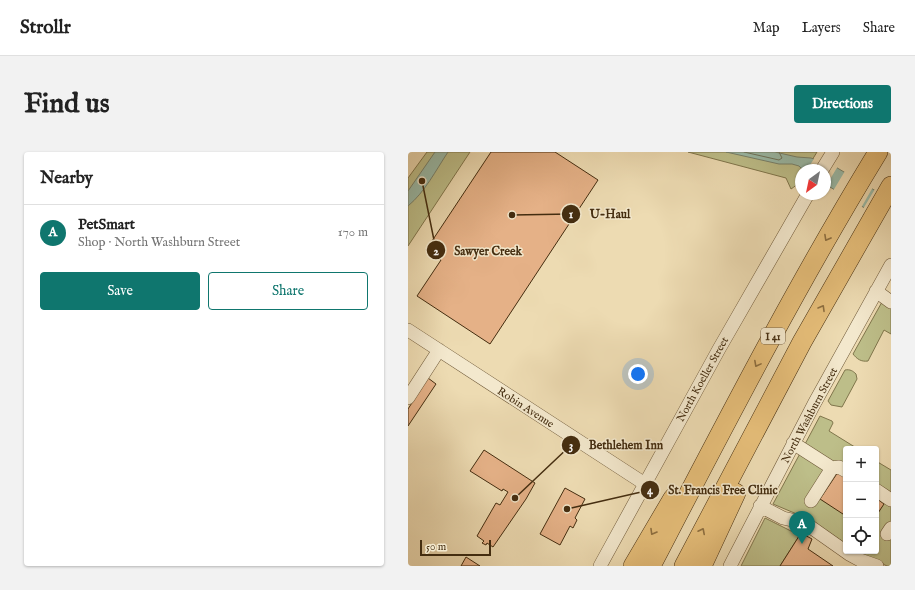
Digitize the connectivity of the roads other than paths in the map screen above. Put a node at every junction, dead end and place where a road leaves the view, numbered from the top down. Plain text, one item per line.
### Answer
1 (878, 152) edge
2 (832, 155) edge
3 (826, 164) edge
4 (889, 189) edge
5 (804, 200) edge
6 (891, 265) edge
7 (876, 292) junction
8 (891, 302) edge
9 (408, 330) edge
10 (802, 342) junction
11 (439, 350) junction
12 (408, 398) edge
13 (793, 443) junction
14 (832, 468) junction
15 (701, 469) junction
16 (843, 469) edge
17 (645, 484) junction
18 (879, 492) edge
19 (891, 500) edge
20 (811, 501) dead end
21 (760, 506) junction
22 (600, 566) edge
23 (633, 566) edge
24 (652, 566) edge
25 (684, 566) edge
26 (702, 566) edge
27 (730, 566) edge
28 (877, 566) edge

1 -> 15 highway, I 41
2 - 3 street
10 -> 4 highway, I 41
5 - 17 street, North Koeller Street
6 - 7 street, North Washburn Street
7 - 8 street
7 - 13 street, North Washburn Street
9 - 11 street, Robin Avenue
25 -> 10 highway, I 41
10 - 26 highway
11 - 12 street
11 - 17 street, Robin Avenue
13 - 14 street
13 - 21 street, North Washburn Street
14 - 16 street
14 - 20 street
15 -> 23 highway
15 - 24 highway, I 41
17 - 22 street, North Koeller Street
18 - 19 street
21 - 27 street, North Washburn Street
21 - 28 street

